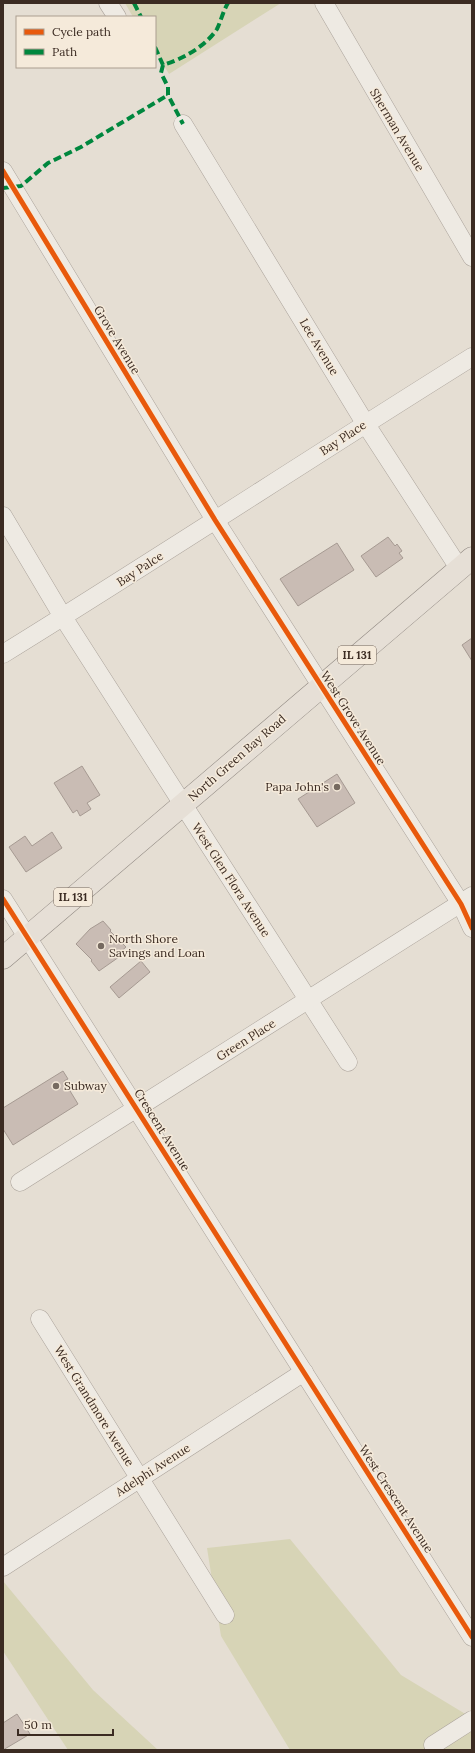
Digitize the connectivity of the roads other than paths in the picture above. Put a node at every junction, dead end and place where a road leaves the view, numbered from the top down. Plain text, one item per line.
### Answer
1 (108, 3) edge
2 (324, 3) edge
3 (116, 16) edge
4 (183, 124) dead end
5 (3, 171) edge
6 (472, 257) edge
7 (472, 357) edge
8 (365, 423) junction
9 (3, 516) edge
10 (215, 520) junction
11 (466, 563) edge
12 (63, 617) junction
13 (3, 654) edge
14 (321, 686) junction
15 (183, 804) junction
16 (3, 899) edge
17 (466, 900) edge
18 (472, 928) edge
19 (27, 937) junction
20 (3, 958) edge
21 (308, 1001) junction
22 (348, 1062) dead end
23 (136, 1109) junction
24 (20, 1182) dead end
25 (40, 1319) dead end
26 (304, 1372) junction
27 (140, 1479) junction
28 (3, 1567) edge
29 (225, 1615) dead end
30 (472, 1637) edge
31 (472, 1720) edge
32 (433, 1745) dead end

1 - 3 street
2 - 6 street, Sherman Avenue
4 - 8 street, Lee Avenue
5 - 10 street, Grove Avenue
7 - 8 street, Bay Place
8 - 10 street, Bay Place
8 - 11 street, Lee Avenue
9 - 12 street, West Glen Flora Avenue
10 - 12 street, Bay Palce
10 - 14 street, West Grove Avenue
11 - 14 main road, North Green Bay Road / IL 131
12 - 13 street
12 - 15 street, West Glen Flora Avenue
14 - 15 main road, North Green Bay Road / IL 131
14 - 17 street, West Grove Avenue
15 - 19 main road, North Green Bay Road / IL 131
15 - 21 street, West Glen Flora Avenue
16 - 19 street, Crescent Avenue
17 - 18 street, West Grove Avenue
17 - 21 street, Green Place
19 - 20 main road, North Green Bay Road / IL 131
19 - 23 street, Crescent Avenue
21 - 22 street, West Glen Flora Avenue
21 - 23 street, Green Place
23 - 24 street, Green Place
23 - 26 street, Crescent Avenue
25 - 27 street, West Grandmore Avenue
26 - 27 street, Adelphi Avenue
26 - 30 street, West Crescent Avenue
27 - 28 street, Adelphi Avenue
27 - 29 street, West Grandmore Avenue
31 - 32 street

